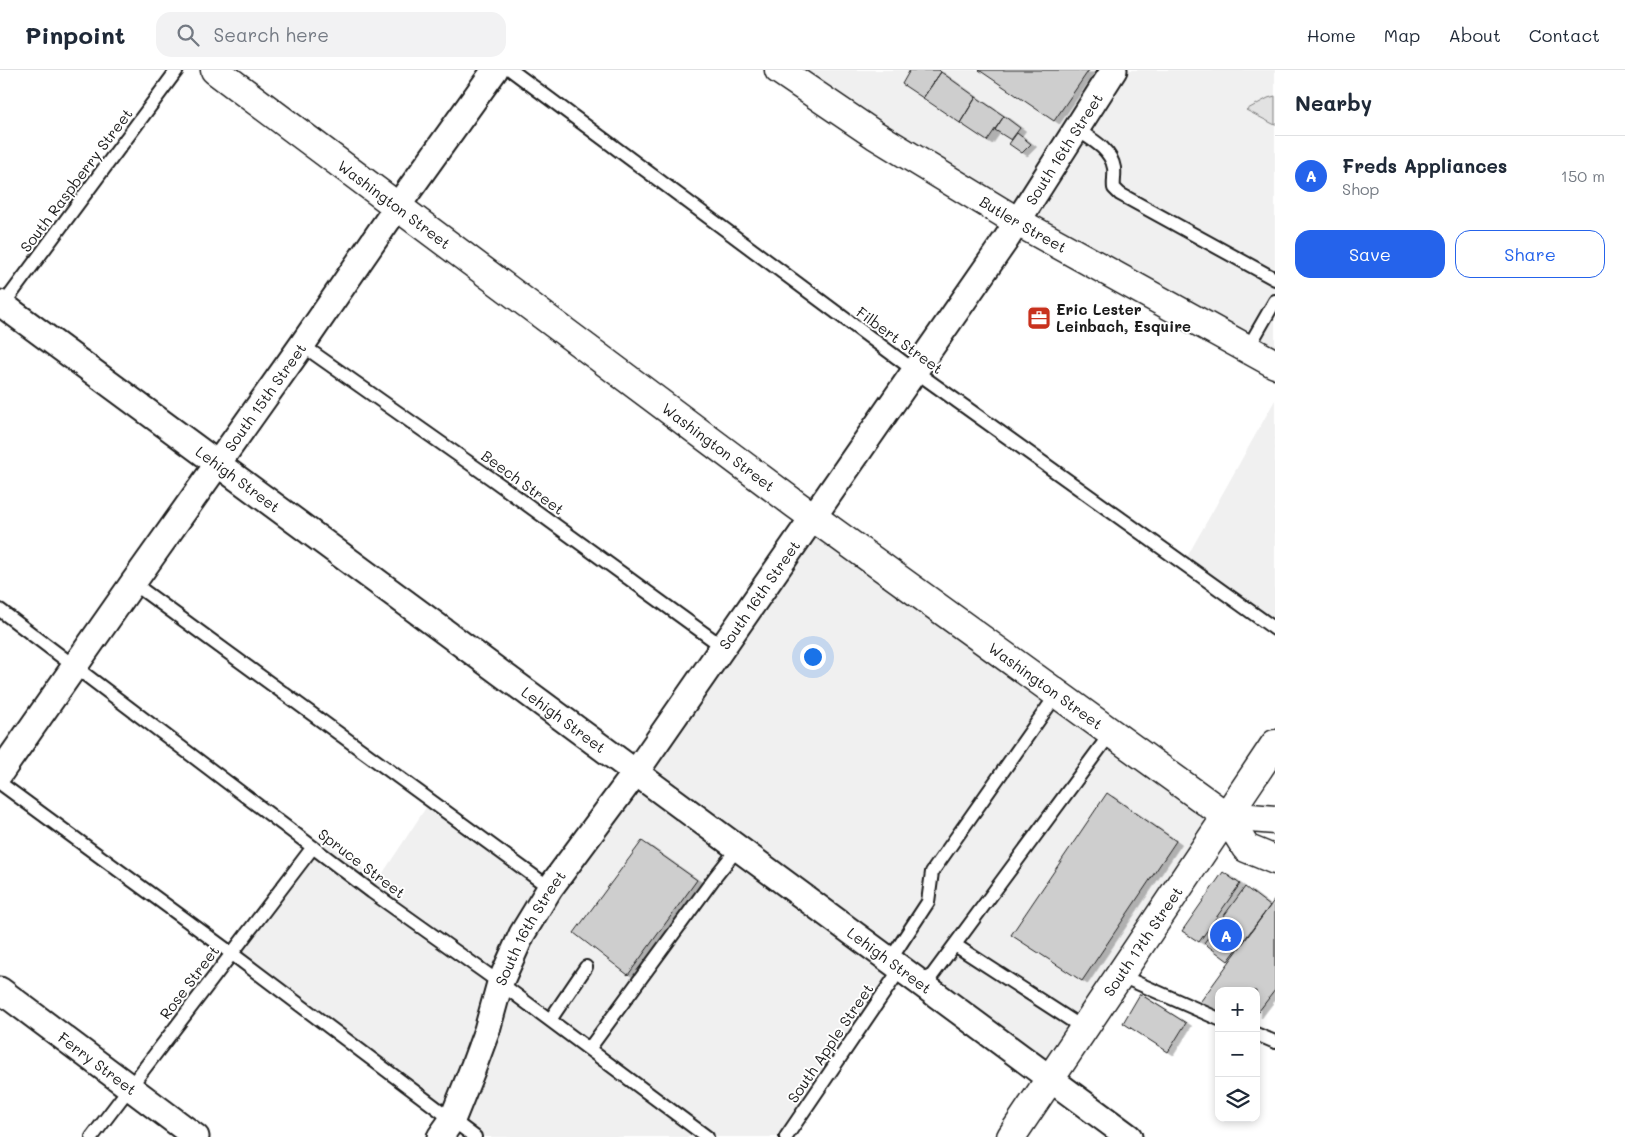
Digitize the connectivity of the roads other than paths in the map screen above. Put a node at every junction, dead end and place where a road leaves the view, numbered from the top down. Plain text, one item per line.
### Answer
1 (178, 70) edge
2 (215, 70) edge
3 (495, 70) edge
4 (511, 70) edge
5 (780, 70) edge
6 (1114, 70) edge
7 (1076, 129) junction
8 (397, 207) junction
9 (1018, 222) junction
10 (1275, 279) edge
11 (1275, 302) edge
12 (1, 306) edge
13 (302, 346) junction
14 (1248, 348) junction
15 (1275, 364) edge
16 (915, 371) junction
17 (218, 464) junction
18 (813, 517) junction
19 (133, 583) junction
20 (0, 610) edge
21 (1275, 629) edge
22 (723, 647) junction
23 (75, 667) junction
24 (1057, 694) junction
25 (1111, 733) junction
26 (1275, 744) edge
27 (636, 772) junction
28 (0, 773) edge
29 (0, 783) edge
30 (1226, 816) junction
31 (1275, 820) edge
32 (313, 847) junction
33 (738, 848) junction
34 (1275, 860) edge
35 (550, 888) junction
36 (955, 945) junction
37 (231, 954) junction
38 (896, 964) junction
39 (586, 967) dead end
40 (1119, 975) junction
41 (500, 982) junction
42 (925, 985) junction
43 (0, 990) edge
44 (1215, 1017) edge
45 (550, 1020) junction
46 (1083, 1028) junction
47 (1260, 1036) edge
48 (1275, 1042) edge
49 (589, 1049) junction
50 (1050, 1078) junction
51 (130, 1087) junction
52 (446, 1128) edge
53 (92, 1137) edge
54 (196, 1137) edge
55 (475, 1137) edge
56 (708, 1137) edge
57 (786, 1137) edge
58 (1011, 1137) edge
59 (1129, 1137) edge

1 - 12 lane, South Raspberry Street
2 - 8 street, Washington Street
3 - 8 street, South 15th Street
4 - 16 lane, Filbert Street
5 - 9 street, Butler Street
6 - 7 street, South 16th Street
7 - 9 street, South 16th Street
7 - 10 lane
8 - 13 street, South 15th Street
8 - 18 street, Washington Street
9 - 14 street, Butler Street
9 - 16 street, South 16th Street
11 - 14 lane
12 - 17 street, Lehigh Street
13 - 17 street, South 15th Street
13 - 22 lane, Beech Street
14 - 15 street, Butler Street
16 - 18 street, South 16th Street
16 - 21 lane, Filbert Street
17 - 19 street, South 15th Street
17 - 27 street, Lehigh Street
18 - 22 street, South 16th Street
18 - 24 street, Washington Street
19 - 23 street, South 15th Street
19 - 35 lane
20 - 23 lane, Spruce Street
22 - 27 street, South 16th Street
23 - 28 street, South 15th Street
23 - 32 lane, Spruce Street
24 - 25 street, Washington Street
24 - 38 lane, South Apple Street
25 - 30 street, Washington Street
25 - 36 lane
26 - 30 street, South 17th Street
27 - 33 street, Lehigh Street
27 - 35 street, South 16th Street
29 - 37 lane
30 - 31 street
30 - 34 street
30 - 40 street, South 17th Street
32 - 37 lane, Rose Street
32 - 41 lane, Spruce Street
33 - 38 street, Lehigh Street
33 - 49 lane
35 - 41 street, South 16th Street
36 - 42 lane
36 - 46 lane
37 - 51 lane, Rose Street
37 - 52 lane
38 - 42 street, Lehigh Street
38 - 57 lane, South Apple Street
39 - 45 lane
40 - 44 lane
40 - 46 street, South 17th Street
41 - 45 lane, Spruce Street
41 - 52 street, South 16th Street
42 - 50 street, Lehigh Street
43 - 51 street, Ferry Street
45 - 49 lane, Spruce Street
46 - 50 street, South 17th Street
47 - 48 lane
49 - 56 lane, Spruce Street
50 - 58 street, South 17th Street
50 - 59 street, Lehigh Street
51 - 53 lane, Rose Street
51 - 54 street, Ferry Street
52 - 55 lane

